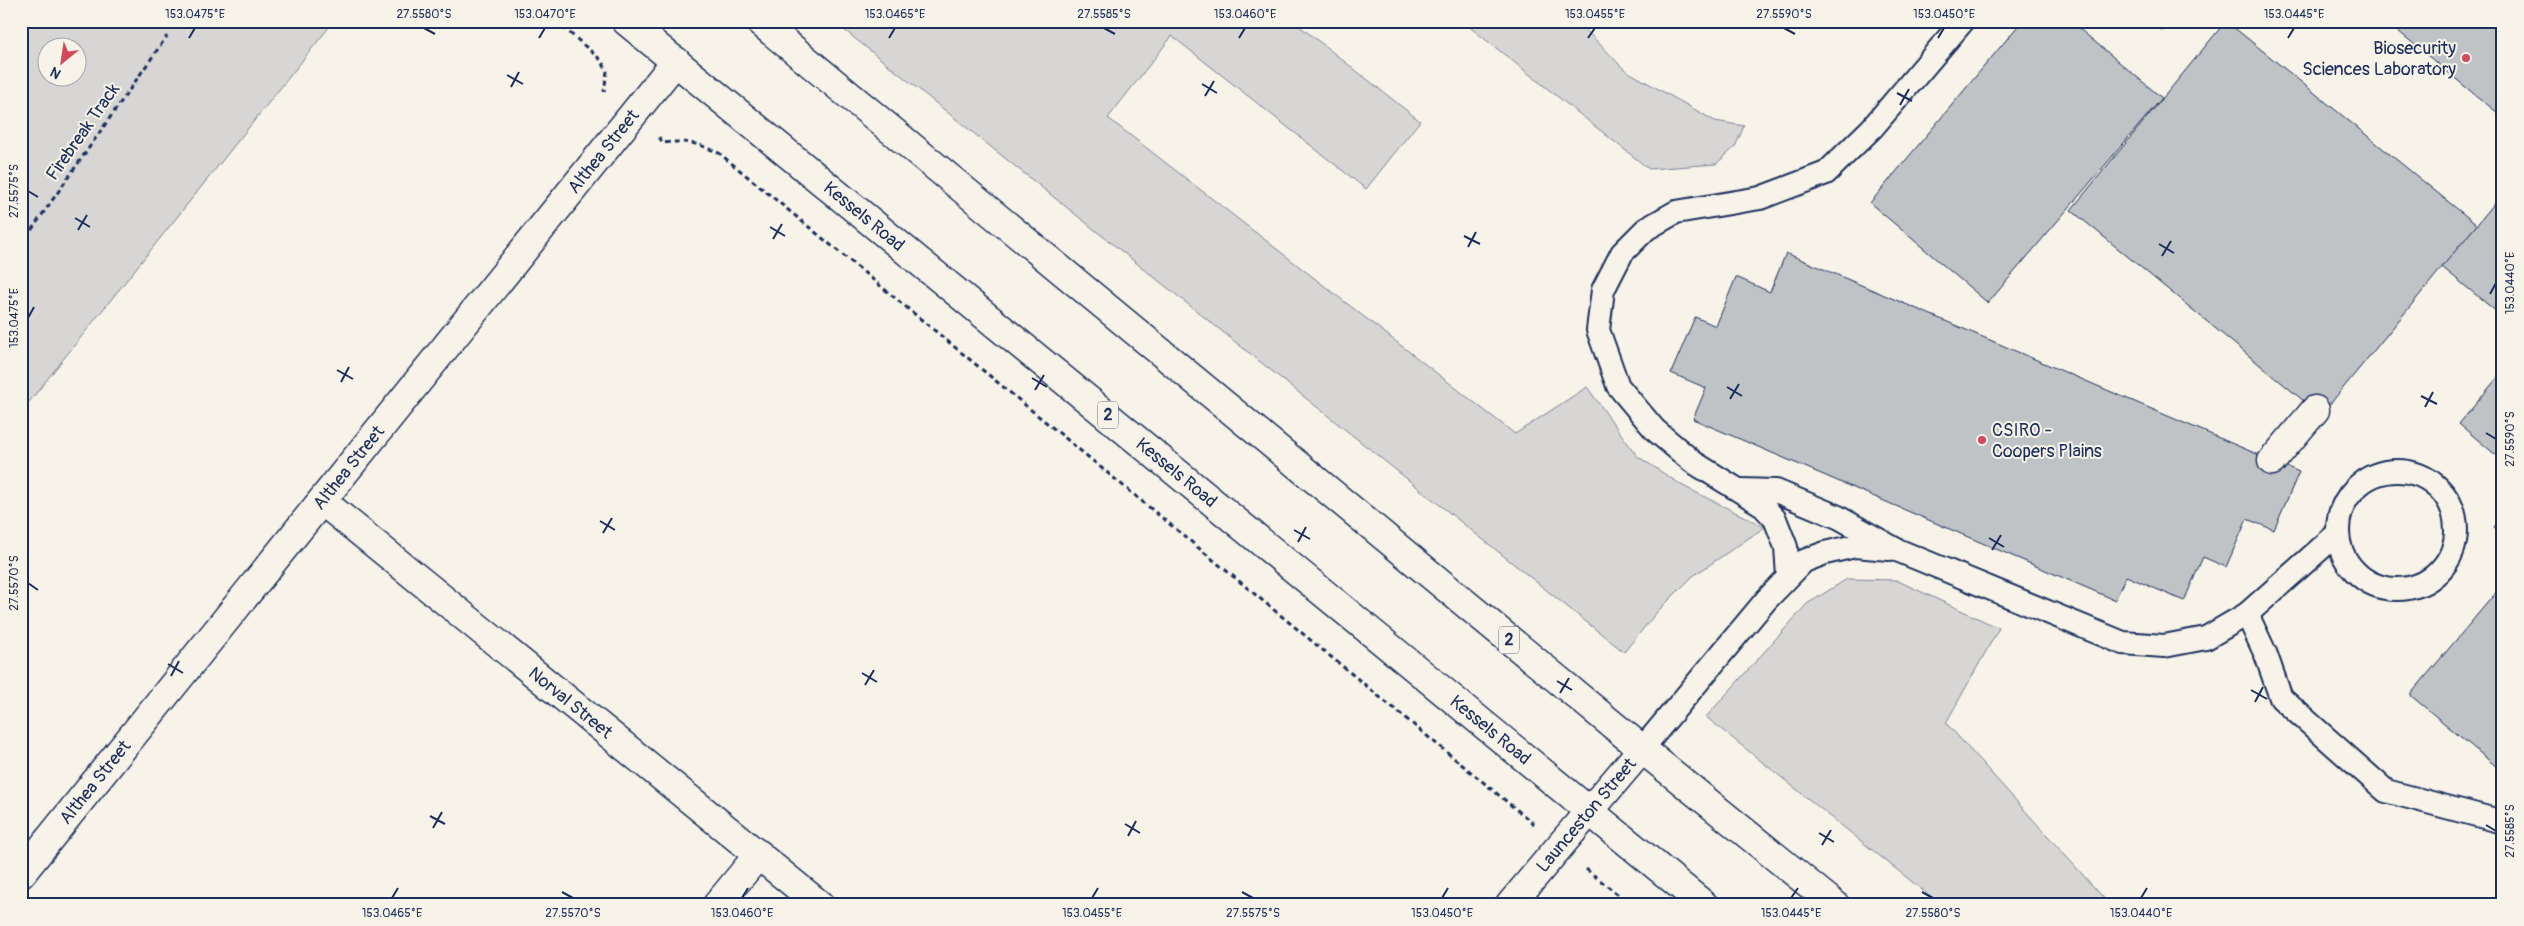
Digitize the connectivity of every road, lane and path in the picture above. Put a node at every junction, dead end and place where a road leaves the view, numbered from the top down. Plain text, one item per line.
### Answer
1 (556, 21) edge
2 (626, 21) edge
3 (759, 21) edge
4 (1963, 21) edge
5 (167, 36) dead end
6 (676, 61) junction
7 (610, 97) dead end
8 (656, 132) dead end
9 (21, 244) edge
10 (2315, 410) dead end
11 (2272, 460) dead end
12 (1742, 490) junction
13 (322, 500) junction
14 (2338, 532) junction
15 (1898, 550) junction
16 (1788, 576) junction
17 (2247, 614) junction
18 (1642, 749) junction
19 (1589, 810) junction
20 (1530, 821) dead end
21 (2503, 822) edge
22 (758, 854) junction
23 (1588, 870) dead end
24 (21, 874) edge
25 (717, 905) edge
26 (820, 905) edge
27 (1510, 905) edge
28 (1631, 905) edge
29 (1704, 905) edge
30 (1835, 905) edge

1 - 7 path
2 - 6 main road, Kessels Road / 2
3 - 18 main road, 2
4 - 12 lane
5 - 9 path, Firebreak Track
6 - 13 main road, Althea Street
6 - 19 main road, Kessels Road / 2
8 - 20 path
10 - 11 main road
12 - 15 lane
12 - 16 lane
13 - 22 main road, Norval Street
13 - 24 main road, Althea Street
14 - 14 lane
14 - 17 lane
15 - 16 lane
15 - 17 lane
16 - 18 lane
17 - 21 lane
18 - 19 main road, Launceston Street
18 - 30 main road, 2
19 - 27 main road, Launceston Street
19 - 29 main road, Kessels Road / 2
22 - 25 main road
22 - 26 main road, Norval Street
23 - 28 path

